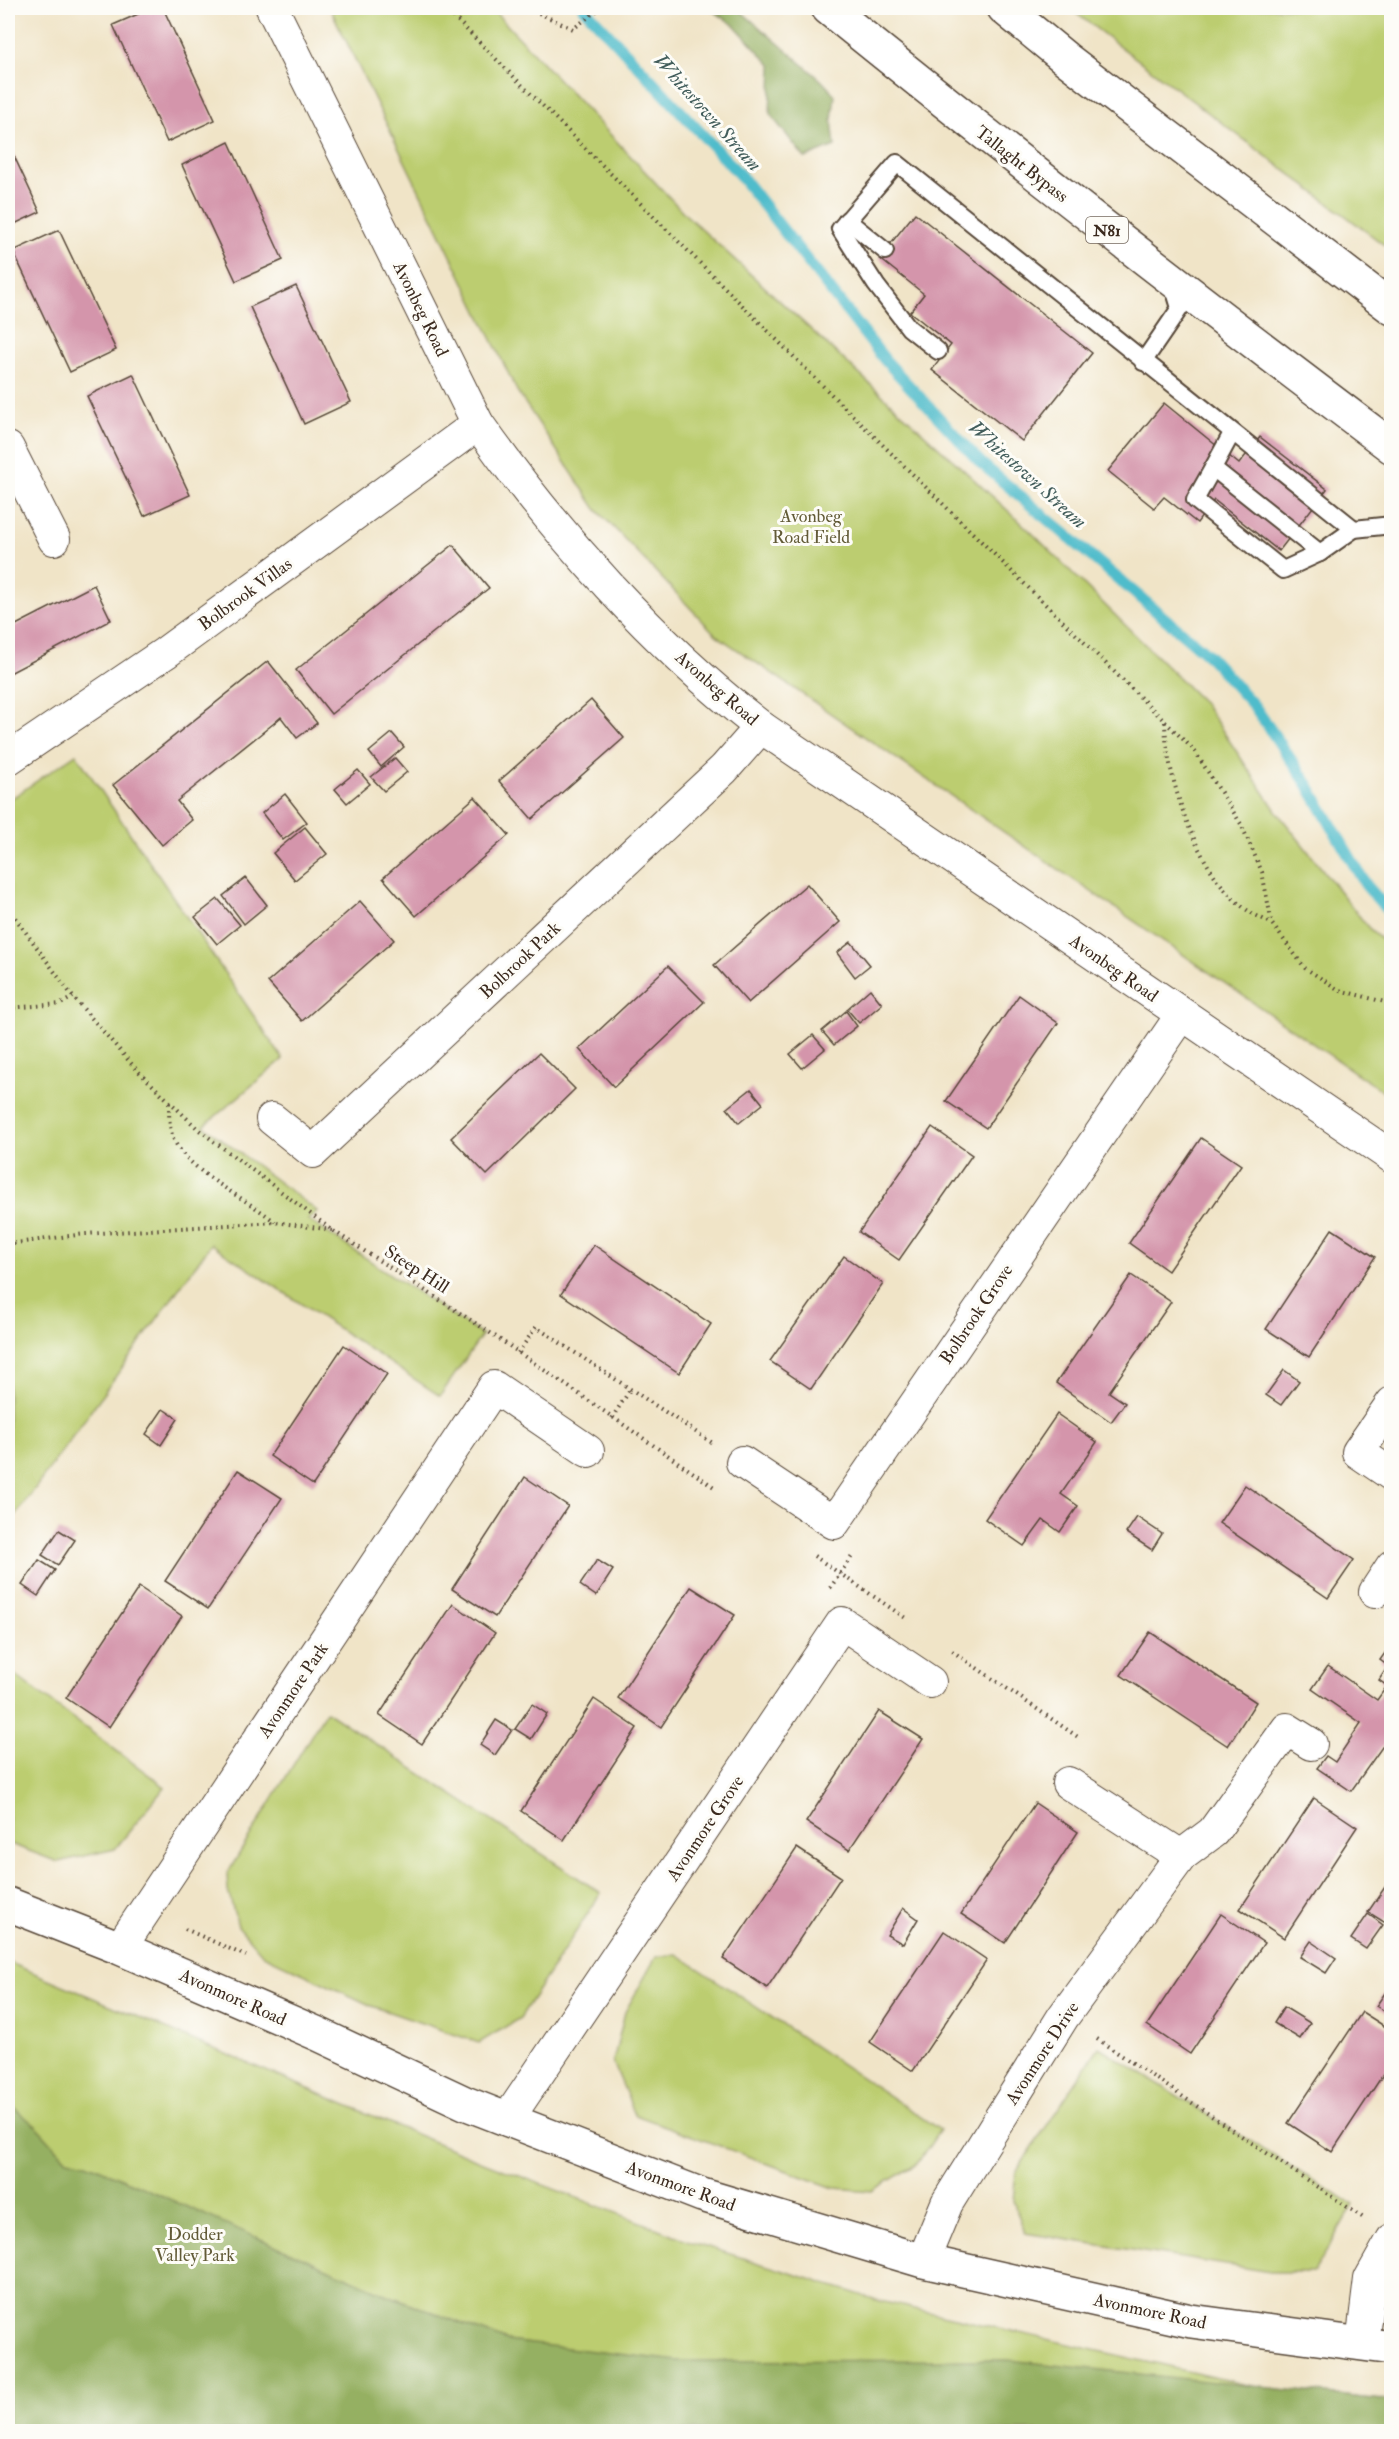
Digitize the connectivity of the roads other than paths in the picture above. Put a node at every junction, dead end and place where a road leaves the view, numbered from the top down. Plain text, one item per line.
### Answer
1 (272, 8) edge
2 (828, 8) edge
3 (1004, 8) edge
4 (847, 220) junction
5 (885, 251) dead end
6 (1169, 278) junction
7 (1392, 308) edge
8 (938, 351) dead end
9 (1143, 362) junction
10 (478, 424) junction
11 (1232, 433) junction
12 (1392, 447) edge
13 (8, 448) edge
14 (1213, 468) junction
15 (1392, 525) edge
16 (1354, 529) junction
17 (54, 538) dead end
18 (1320, 553) junction
19 (760, 727) junction
20 (8, 759) edge
21 (1181, 1016) junction
22 (272, 1119) dead end
23 (1392, 1157) edge
24 (1392, 1403) edge
25 (588, 1451) dead end
26 (742, 1462) road end
27 (1392, 1475) edge
28 (1392, 1566) edge
29 (1375, 1592) dead end
30 (930, 1682) dead end
31 (1311, 1744) dead end
32 (1068, 1783) dead end
33 (1180, 1856) junction
34 (8, 1904) edge
35 (120, 1948) junction
36 (507, 2120) junction
37 (1380, 2230) edge
38 (923, 2261) junction
39 (1377, 2346) edge

1 - 10 street, Avonbeg Road
2 - 6 street, Tallaght Bypass / N81
3 - 7 street
4 - 5 lane
4 - 8 lane
4 - 9 lane
6 - 9 lane
6 - 12 street, Tallaght Bypass / N81
9 - 11 lane
10 - 19 street, Avonbeg Road
10 - 20 street, Bolbrook Villas
11 - 14 lane
11 - 16 lane
13 - 17 street
14 - 18 lane
14 - 18 lane
15 - 16 lane
16 - 18 lane
19 - 21 street, Avonbeg Road
19 - 22 street, Bolbrook Park
21 - 23 street, Avonbeg Road
21 - 26 street, Bolbrook Grove
24 - 27 street
25 - 35 street, Avonmore Park
28 - 29 street
30 - 36 street, Avonmore Grove
31 - 33 street, Avonmore Drive
32 - 33 street
33 - 38 street, Avonmore Drive
34 - 35 street, Avonmore Road
35 - 36 street, Avonmore Road
36 - 38 street, Avonmore Road
37 - 39 street
38 - 39 street, Avonmore Road

